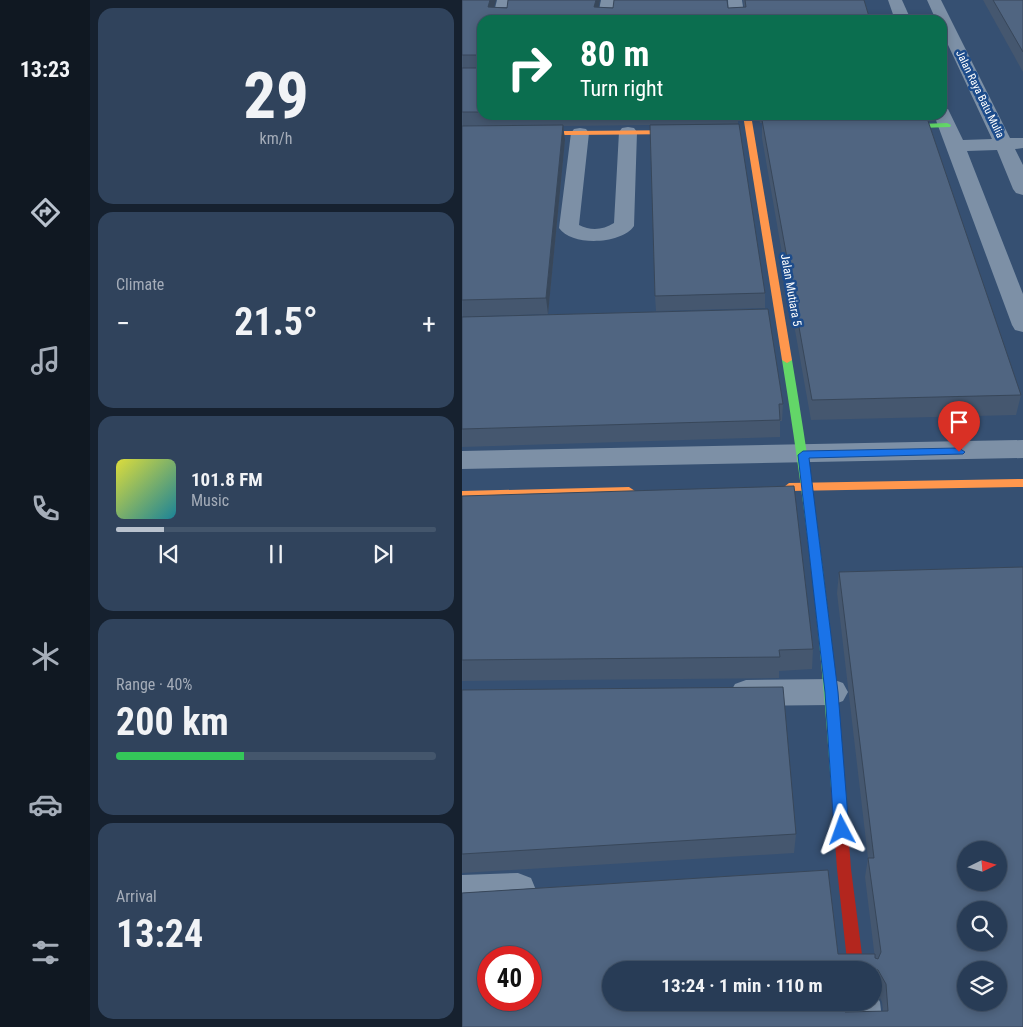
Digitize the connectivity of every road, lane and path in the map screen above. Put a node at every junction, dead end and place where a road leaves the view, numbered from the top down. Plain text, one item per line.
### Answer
1 (504, 0) edge
2 (608, 0) edge
3 (734, 0) edge
4 (895, 0) edge
5 (934, 0) edge
6 (501, 15) edge
7 (606, 15) edge
8 (736, 15) edge
9 (901, 15) edge
10 (941, 15) edge
11 (947, 27) edge
12 (748, 120) edge
13 (937, 120) edge
14 (945, 120) edge
15 (878, 127) edge
16 (628, 132) junction
17 (702, 132) edge
18 (580, 133) junction
19 (462, 134) edge
20 (1022, 143) edge
21 (1004, 144) junction
22 (956, 146) junction
23 (1022, 190) edge
24 (1022, 325) edge
25 (1022, 450) edge
26 (803, 455) junction
27 (462, 460) edge
28 (1022, 482) edge
29 (807, 487) junction
30 (777, 488) edge
31 (639, 491) edge
32 (462, 495) edge
33 (832, 692) junction
34 (722, 693) edge
35 (550, 888) edge
36 (462, 893) edge
37 (854, 961) edge
38 (861, 1011) edge
39 (863, 1027) edge

1 - 6 street
2 - 7 street
3 - 8 street
4 - 9 street
5 - 10 street, Jalan Raya Batu Mulia
11 - 21 street, Jalan Raya Batu Mulia
12 - 26 street, Jalan Mutiara 5
13 - 15 street
14 - 22 street
16 - 17 street
16 - 18 street
16 - 18 street
18 - 19 street
20 - 21 street
21 - 22 street
21 - 23 street, Jalan Raya Batu Mulia
22 - 24 street
25 - 26 street
26 - 27 street
26 - 29 street, Jalan Mutiara 5
28 - 29 street
29 - 30 street
29 - 33 street, Jalan Mutiara 5
31 - 32 street
33 - 34 street
33 - 37 street, Jalan Mutiara 5
35 - 36 street
38 - 39 street

